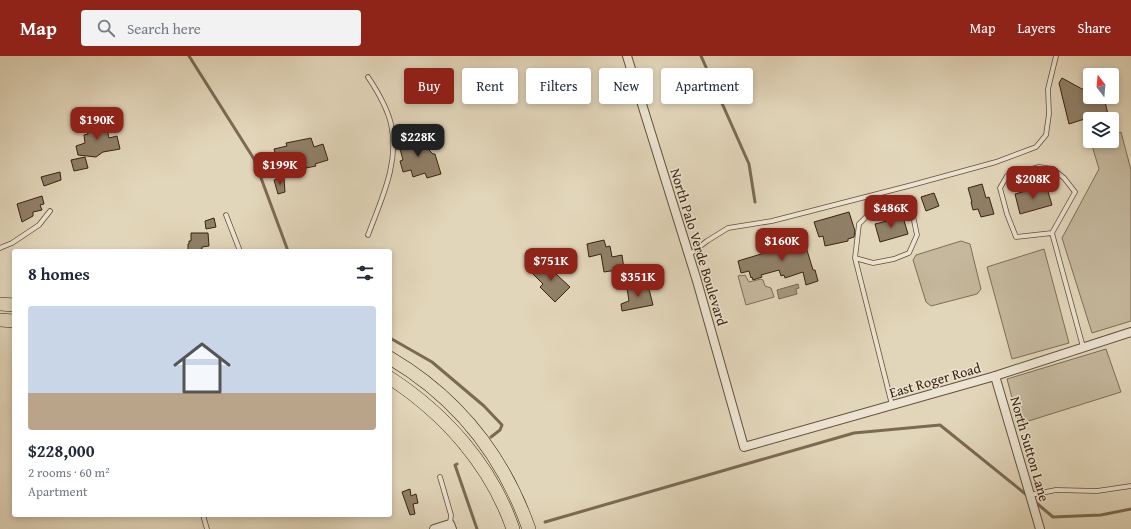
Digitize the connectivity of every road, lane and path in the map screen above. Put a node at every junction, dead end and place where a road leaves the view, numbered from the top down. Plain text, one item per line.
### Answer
1 (627, 56) edge
2 (1056, 56) edge
3 (368, 77) dead end
4 (50, 211) dead end
5 (226, 215) dead end
6 (1052, 233) junction
7 (368, 235) dead end
8 (0, 248) edge
9 (239, 249) edge
10 (688, 256) junction
11 (855, 258) junction
12 (0, 304) edge
13 (12, 305) edge
14 (0, 320) edge
15 (12, 321) edge
16 (1131, 332) edge
17 (1083, 348) junction
18 (392, 359) edge
19 (995, 376) junction
20 (392, 379) edge
21 (892, 405) junction
22 (744, 446) joint
23 (440, 477) dead end
24 (1131, 486) edge
25 (1030, 495) junction
26 (204, 517) edge
27 (451, 527) edge
28 (207, 529) edge
29 (434, 529) edge
30 (512, 529) edge
31 (529, 529) edge
32 (1040, 529) edge

1 - 10 street, North Palo Verde Boulevard
2 - 10 lane
3 - 7 lane
4 - 8 lane
5 - 9 lane
6 - 6 lane
6 - 17 lane
10 - 22 street, North Palo Verde Boulevard
11 - 11 lane
11 - 21 lane
12 - 13 main road
14 - 15 main road
16 - 17 street, East Roger Road
17 - 19 street, East Roger Road
18 - 31 main road
19 - 21 street, East Roger Road
19 - 25 street, North Sutton Lane
20 - 30 main road
21 - 22 street, East Roger Road
23 - 27 lane
24 - 25 lane
25 - 32 street, North Sutton Lane
26 - 28 lane
27 - 29 street

